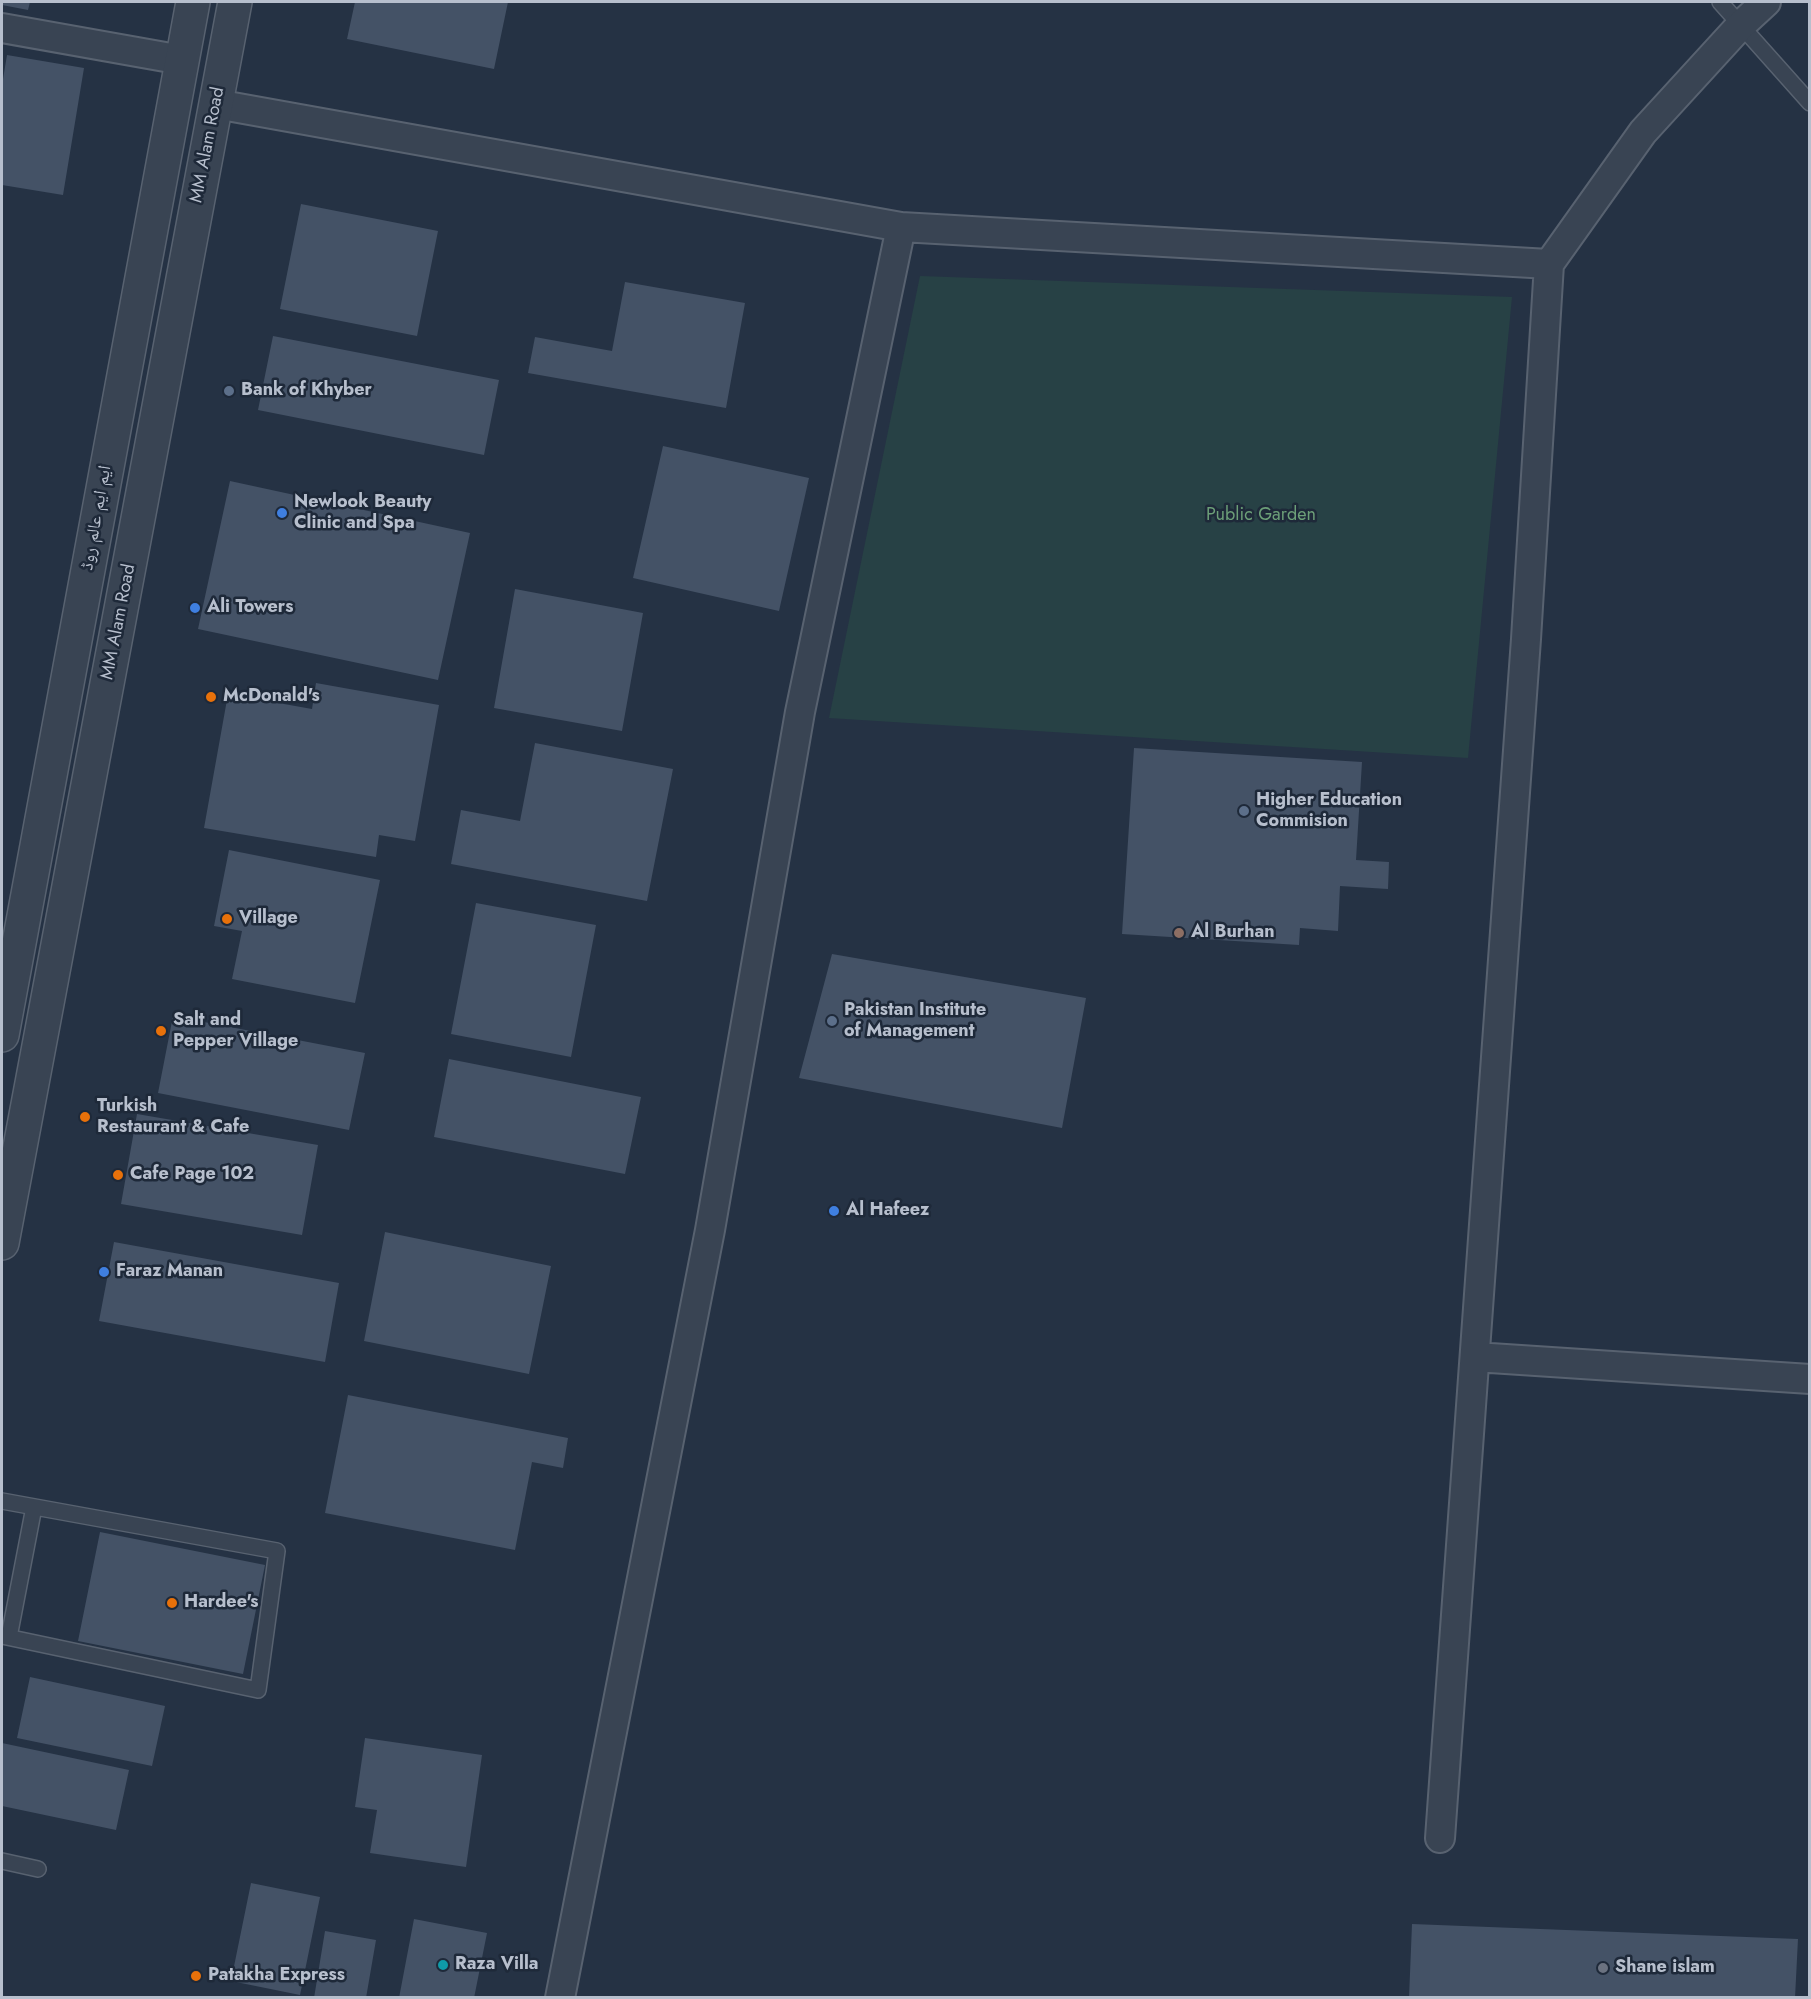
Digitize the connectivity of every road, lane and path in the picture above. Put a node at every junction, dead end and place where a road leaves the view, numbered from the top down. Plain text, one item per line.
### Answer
1 (193, 2) edge
2 (235, 2) edge
3 (1720, 2) edge
4 (1766, 2) edge
5 (1740, 26) junction
6 (2, 28) edge
7 (182, 60) junction
8 (216, 104) junction
9 (1809, 104) edge
10 (901, 227) junction
11 (1549, 264) junction
12 (2, 1035) edge
13 (2, 1243) edge
14 (1475, 1357) junction
15 (1809, 1379) edge
16 (2, 1501) edge
17 (34, 1508) junction
18 (5, 1637) edge
19 (1440, 1838) dead end
20 (2, 1861) edge
21 (38, 1869) dead end
22 (560, 1998) edge

1 - 7 street, ایم ایم عالم روڈ
2 - 8 street, MM Alam Road
3 - 5 lane
4 - 5 street
5 - 9 lane
5 - 11 street
6 - 7 street
7 - 12 street, ایم ایم عالم روڈ
8 - 10 street
8 - 13 street, MM Alam Road
10 - 11 street
10 - 22 street
11 - 14 street
14 - 15 street
14 - 19 street
16 - 17 lane
17 - 18 lane
17 - 18 lane
20 - 21 lane

